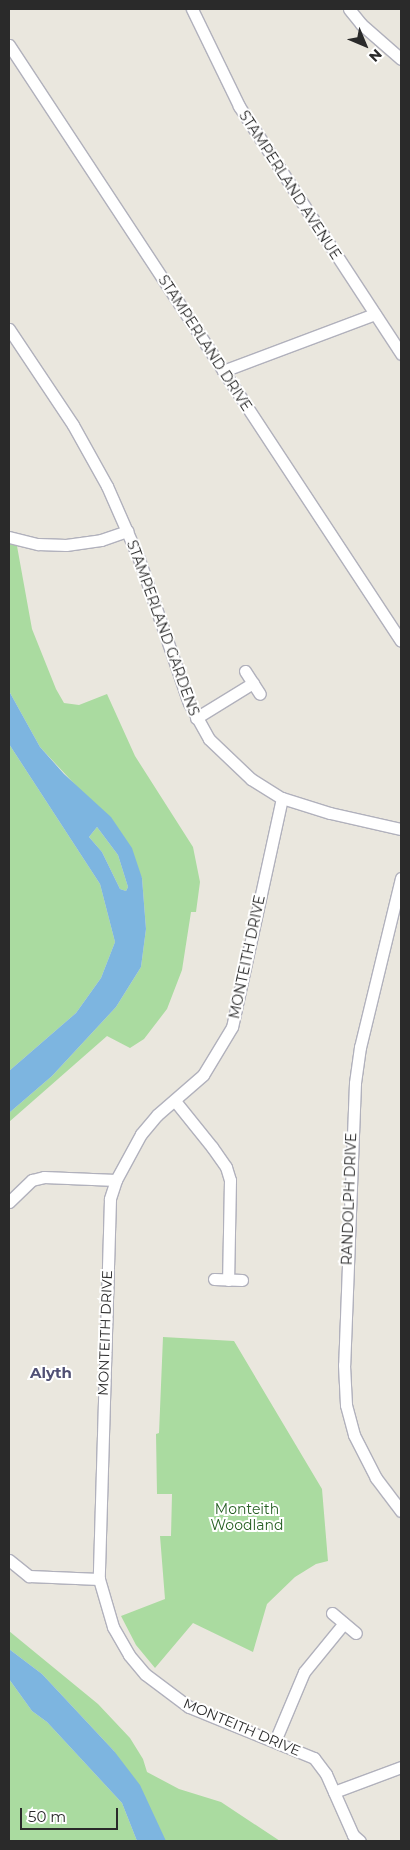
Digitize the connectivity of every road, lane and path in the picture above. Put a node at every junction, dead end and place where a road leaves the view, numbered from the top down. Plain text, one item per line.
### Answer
1 (192, 9) edge
2 (349, 9) edge
3 (9, 46) edge
4 (401, 60) edge
5 (375, 314) junction
6 (9, 329) edge
7 (401, 354) edge
8 (223, 371) junction
9 (127, 531) junction
10 (9, 537) edge
11 (401, 641) edge
12 (245, 671) dead end
13 (253, 683) junction
14 (260, 694) dead end
15 (196, 718) junction
16 (282, 798) junction
17 (401, 828) edge
18 (401, 878) edge
19 (175, 1101) junction
20 (116, 1180) junction
21 (9, 1202) edge
22 (214, 1280) dead end
23 (228, 1280) junction
24 (242, 1280) dead end
25 (401, 1511) edge
26 (9, 1560) edge
27 (99, 1580) junction
28 (332, 1613) dead end
29 (344, 1623) junction
30 (356, 1633) dead end
31 (275, 1741) junction
32 (401, 1767) edge
33 (334, 1792) junction
34 (360, 1841) edge

1 - 5 street, STAMPERLAND AVENUE
2 - 4 street
3 - 8 street, STAMPERLAND DRIVE
5 - 7 street, STAMPERLAND AVENUE
5 - 8 street
6 - 9 street, STAMPERLAND GARDENS
8 - 11 street, STAMPERLAND DRIVE
9 - 10 street
9 - 15 street, STAMPERLAND GARDENS
12 - 13 street
13 - 14 street
13 - 15 street
15 - 16 street, STAMPERLAND GARDENS
16 - 17 street, STAMPERLAND GARDENS
16 - 19 street, MONTEITH DRIVE
18 - 25 street, RANDOLPH DRIVE
19 - 20 street, MONTEITH DRIVE
19 - 23 street
20 - 21 street
20 - 27 street, MONTEITH DRIVE
22 - 23 street
23 - 24 street
26 - 27 street
27 - 31 street, MONTEITH DRIVE
28 - 29 street
29 - 30 street
29 - 31 street
31 - 33 street, MONTEITH DRIVE
32 - 33 street
33 - 34 street, MONTEITH DRIVE

